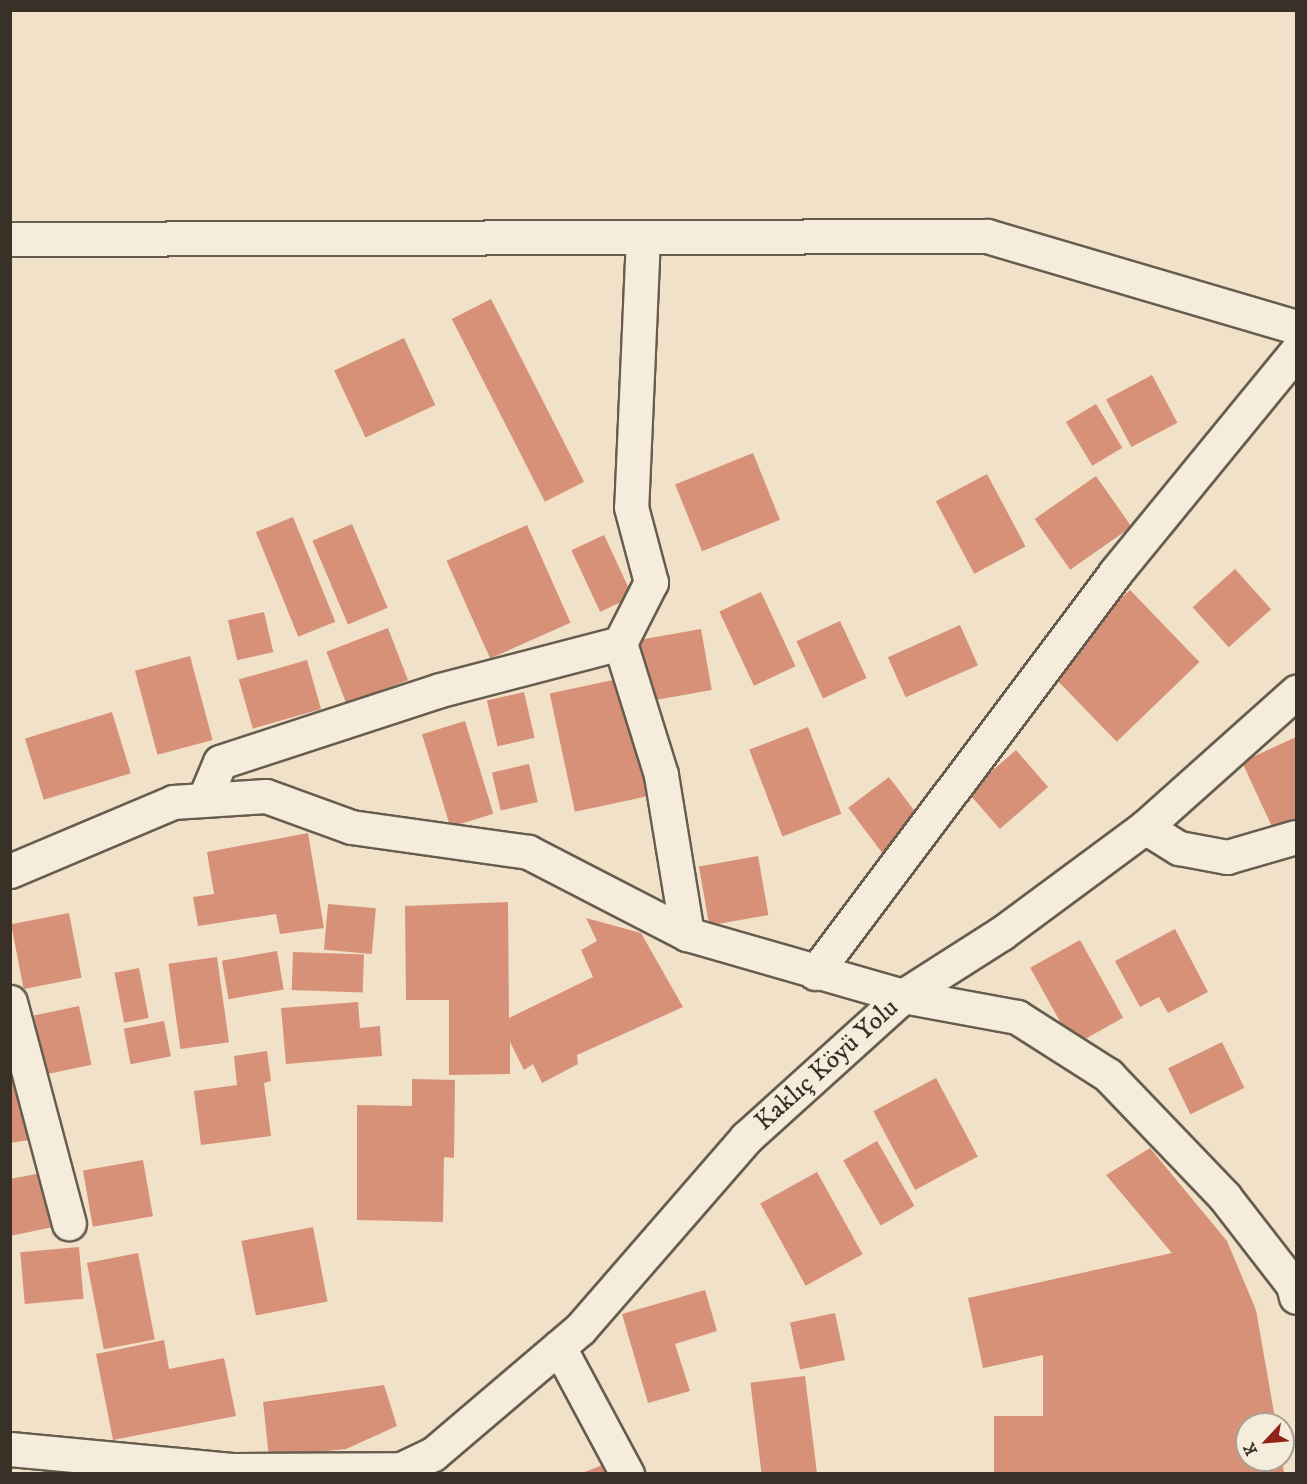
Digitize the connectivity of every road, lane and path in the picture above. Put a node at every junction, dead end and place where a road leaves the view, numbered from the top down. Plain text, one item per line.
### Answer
1 (643, 237) junction
2 (10, 239) edge
3 (1296, 327) edge
4 (1296, 352) edge
5 (620, 643) junction
6 (1296, 692) edge
7 (204, 800) junction
8 (1145, 827) junction
9 (1296, 837) edge
10 (10, 871) edge
11 (687, 934) junction
12 (815, 973) junction
13 (903, 996) junction
14 (10, 1002) edge
15 (69, 1223) dead end
16 (1287, 1260) edge
17 (1296, 1297) edge
18 (559, 1347) junction
19 (10, 1449) edge
20 (396, 1471) edge
21 (627, 1473) edge

1 - 2 street
1 - 3 street
1 - 5 street
4 - 12 street
5 - 7 street
5 - 11 street
6 - 8 street, Kaklıç Köyü Yolu
7 - 10 street
7 - 11 street
8 - 9 street
8 - 13 street, Kaklıç Köyü Yolu
11 - 12 street
12 - 13 street
13 - 16 street
13 - 18 street, Kaklıç Köyü Yolu
14 - 15 street
16 - 17 street
18 - 20 street, Kaklıç Köyü Yolu
18 - 21 street
19 - 20 street

